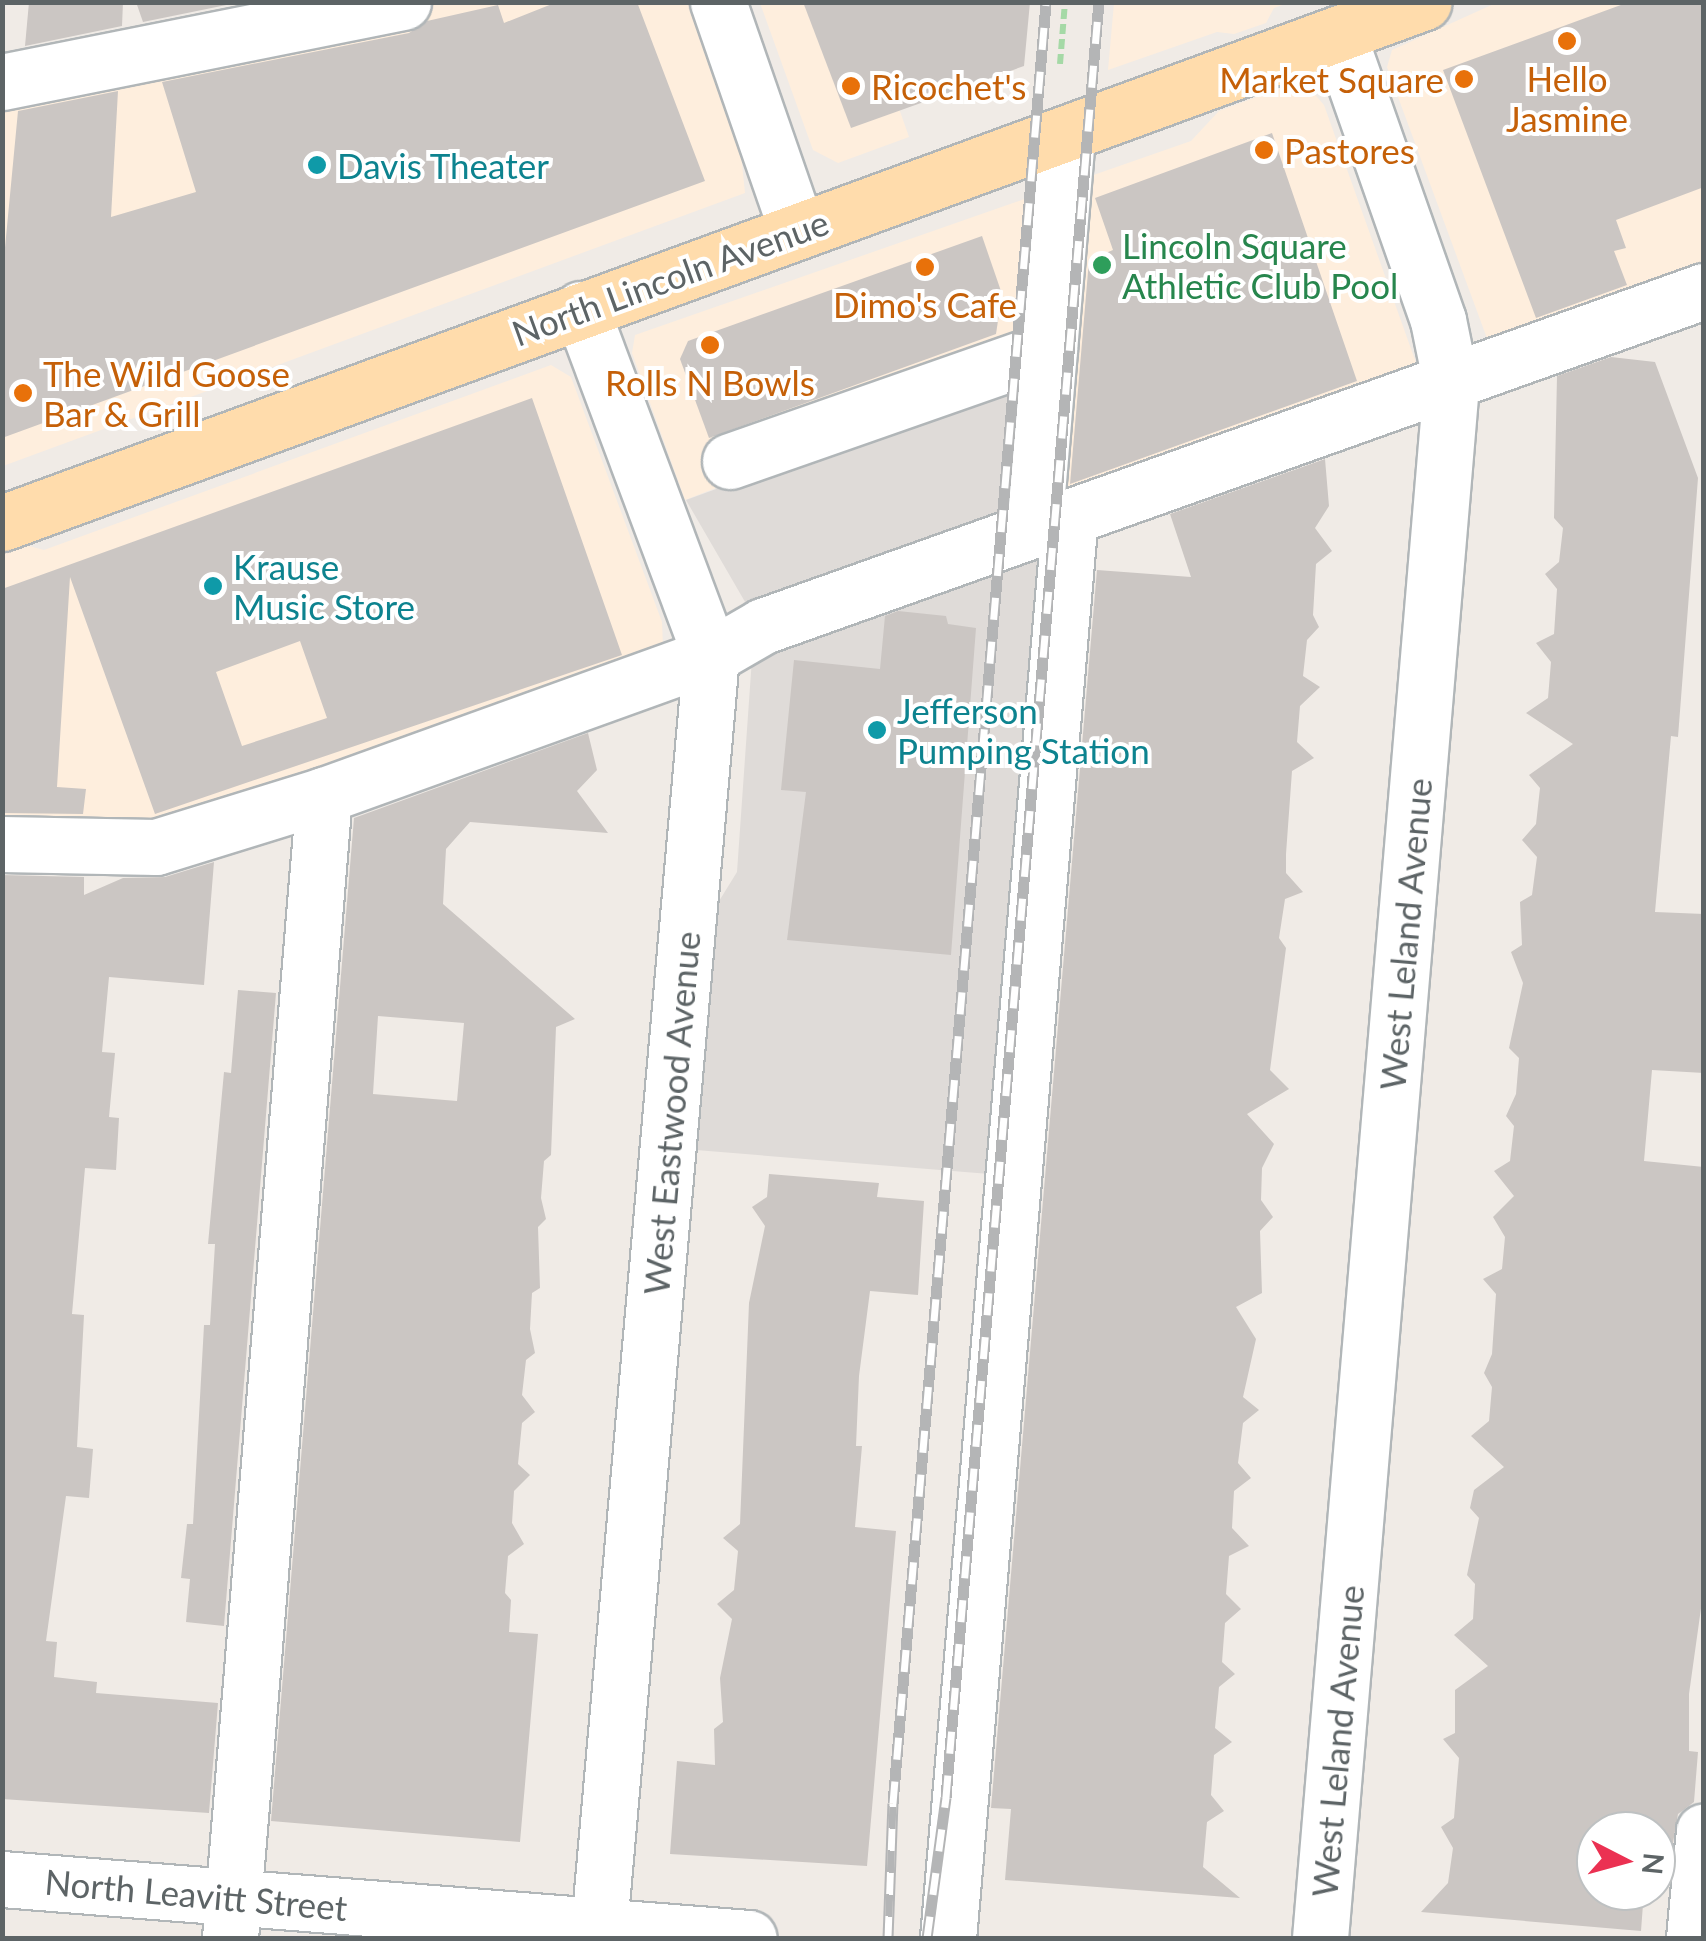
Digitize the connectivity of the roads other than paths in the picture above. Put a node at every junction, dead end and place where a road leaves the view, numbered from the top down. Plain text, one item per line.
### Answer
1 (403, 2) edge
2 (718, 2) edge
3 (1424, 2) edge
4 (1339, 38) junction
5 (2, 82) edge
6 (1067, 135) junction
7 (797, 230) junction
8 (1704, 291) edge
9 (581, 309) junction
10 (1049, 349) junction
11 (1451, 384) junction
12 (730, 461) dead end
13 (1052, 522) junction
14 (2, 523) edge
15 (711, 656) junction
16 (324, 795) junction
17 (2, 844) edge
18 (1704, 1831) edge
19 (2, 1879) edge
20 (232, 1918) edge
21 (599, 1932) edge
22 (749, 1938) edge
23 (948, 1938) edge
24 (1320, 1938) edge
25 (1694, 1938) edge

1 - 5 street
2 - 7 street
3 - 4 main road
4 - 6 main road, North Lincoln Avenue
4 - 11 street, West Leland Avenue
6 - 7 main road, North Lincoln Avenue
6 - 10 street
7 - 9 main road, North Lincoln Avenue
8 - 11 street
9 - 14 main road, North Lincoln Avenue
9 - 15 street, West Eastwood Avenue
10 - 12 street
10 - 13 street
11 - 13 street
11 - 24 street, West Leland Avenue
13 - 15 street
13 - 23 street
15 - 16 street
15 - 21 street, West Eastwood Avenue
16 - 17 street
16 - 20 street
18 - 25 street
19 - 20 street, North Leavitt Street
20 - 21 street, North Leavitt Street
21 - 22 street, North Leavitt Street

